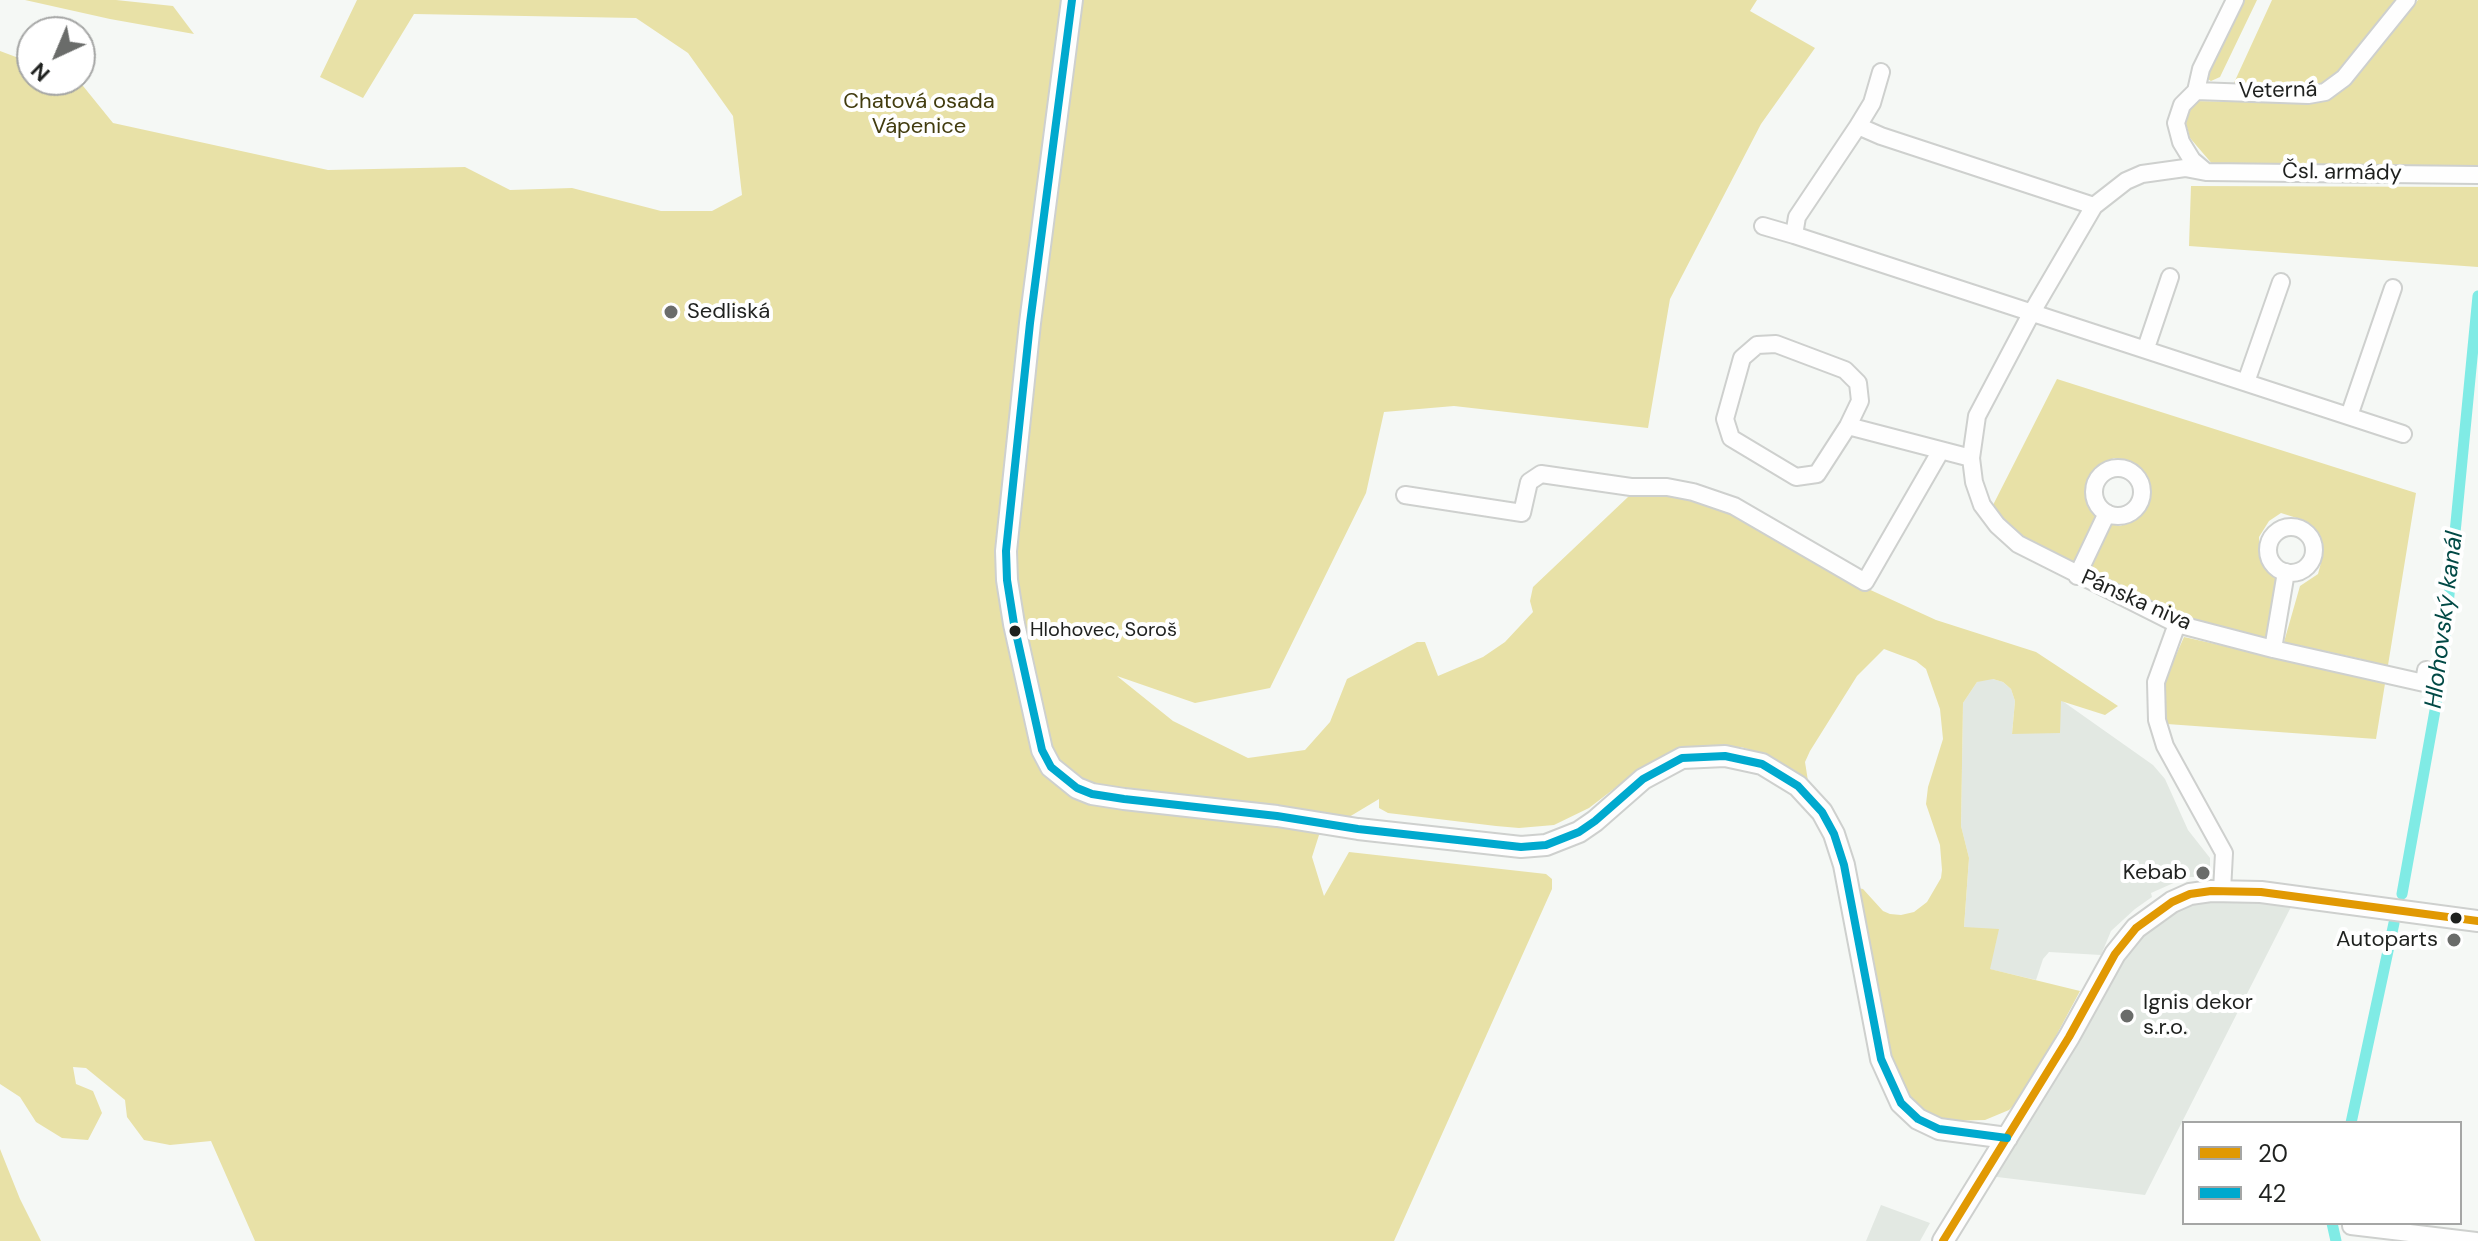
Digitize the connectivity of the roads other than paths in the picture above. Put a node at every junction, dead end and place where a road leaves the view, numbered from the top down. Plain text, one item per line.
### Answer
1 (1072, 0) edge
2 (2235, 0) edge
3 (2407, 0) edge
4 (1881, 72) dead end
5 (2196, 91) junction
6 (1858, 126) junction
7 (2181, 142) junction
8 (2165, 170) junction
9 (2206, 172) junction
10 (2478, 175) edge
11 (2094, 206) junction
12 (1763, 226) dead end
13 (1794, 235) junction
14 (2170, 277) dead end
15 (2281, 282) dead end
16 (2393, 288) dead end
17 (2032, 312) junction
18 (2146, 348) junction
19 (2246, 382) junction
20 (2349, 416) junction
21 (1848, 426) junction
22 (2403, 434) dead end
23 (1940, 452) junction
24 (1971, 458) junction
25 (1405, 495) dead end
26 (2107, 513) dead end
27 (2286, 572) dead end
28 (2077, 576) junction
29 (2177, 624) junction
30 (2273, 649) junction
31 (2426, 670) dead end
32 (2222, 891) junction
33 (2478, 921) edge
34 (2007, 1138) junction
35 (2351, 1226) dead end
36 (1943, 1241) edge
37 (2470, 1241) edge

1 - 34 main road
2 - 5 street
3 - 5 street, Veterná
4 - 6 street
5 - 7 street
6 - 11 street
6 - 13 street
7 - 8 street
7 - 9 street
8 - 9 street, Čsl. armády
8 - 11 street, Čsl. armády
9 - 10 street, Čsl. armády
11 - 17 street
12 - 13 street
13 - 17 street
14 - 18 street
15 - 19 street
16 - 20 street
17 - 18 street
17 - 24 street
18 - 19 street
19 - 20 street
20 - 22 street
21 - 21 street
21 - 23 street
23 - 24 street
23 - 25 street
24 - 28 street, Pánska niva
26 - 28 street
27 - 30 street
28 - 29 street, Pánska niva
29 - 30 street, Pánska niva
29 - 32 street
30 - 31 street, Pánska niva
32 - 33 main road
32 - 34 main road
34 - 36 main road
35 - 37 street

